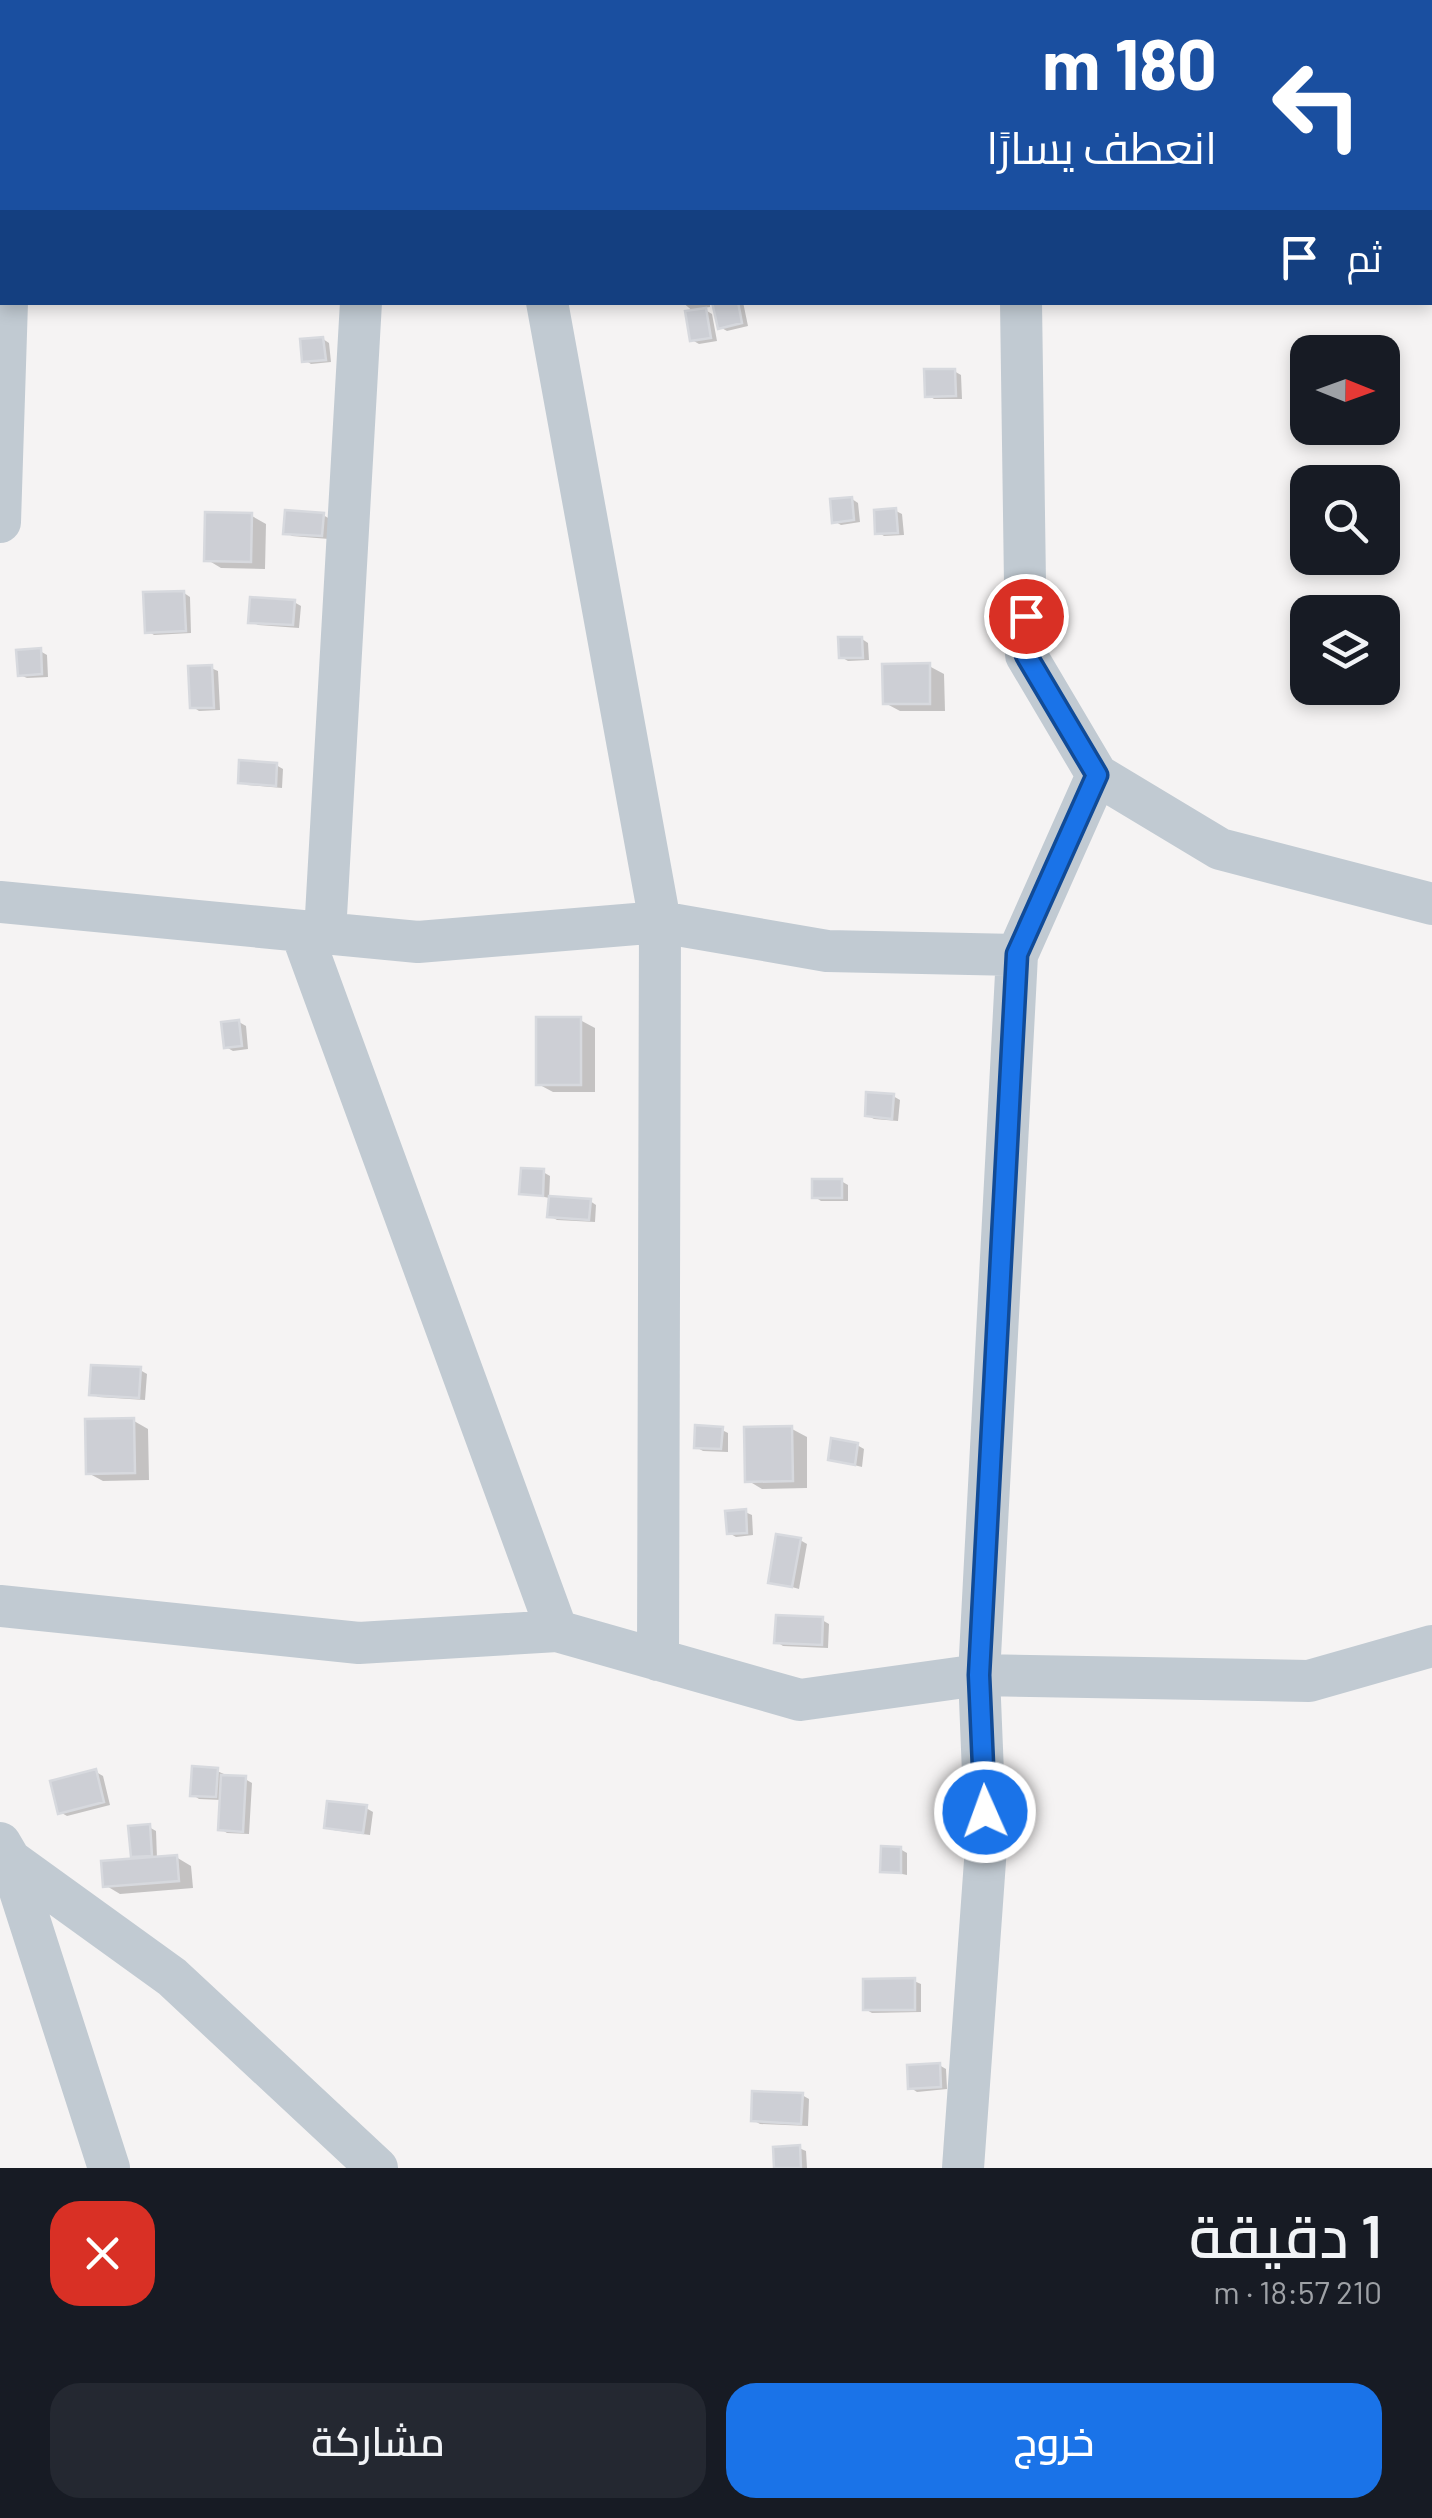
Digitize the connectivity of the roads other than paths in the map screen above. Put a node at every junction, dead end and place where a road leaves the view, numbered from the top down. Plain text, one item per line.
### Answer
1 (7, 305) edge
2 (361, 305) edge
3 (548, 305) edge
4 (1021, 305) edge
5 (0, 522) edge
6 (1097, 775) junction
7 (0, 902) edge
8 (1432, 904) edge
9 (660, 922) junction
10 (313, 932) junction
11 (1017, 954) junction
12 (0, 1606) edge
13 (557, 1631) junction
14 (1432, 1646) edge
15 (658, 1660) junction
16 (979, 1675) junction
17 (5, 1852) edge
18 (109, 2168) edge
19 (377, 2168) edge
20 (963, 2168) edge

1 - 5 street
2 - 10 street
3 - 9 street
4 - 6 street
6 - 8 street
6 - 11 street
7 - 10 street
9 - 10 street
9 - 11 street
9 - 15 street
10 - 13 street
11 - 16 street
12 - 13 street
13 - 15 street
14 - 16 street
15 - 16 street
16 - 20 street
17 - 18 street
17 - 19 street

